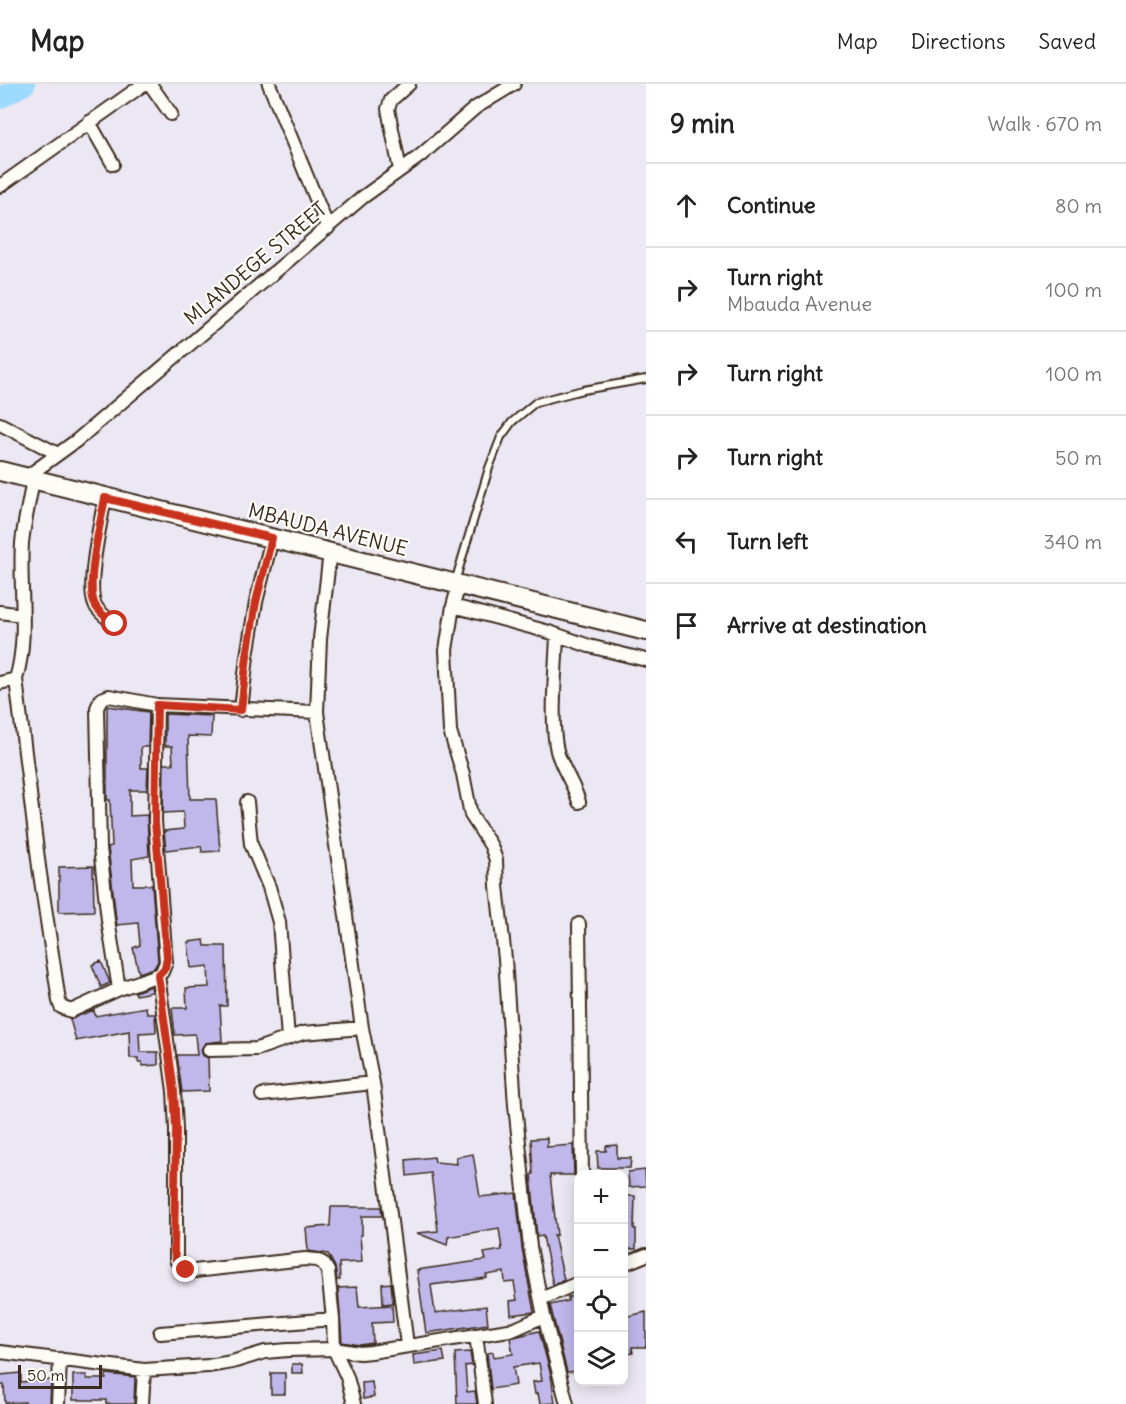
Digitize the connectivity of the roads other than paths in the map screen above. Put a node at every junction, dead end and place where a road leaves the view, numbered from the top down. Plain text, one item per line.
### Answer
1 (144, 84) edge
2 (150, 84) edge
3 (269, 84) edge
4 (409, 84) edge
5 (514, 84) edge
6 (171, 114) dead end
7 (89, 122) junction
8 (113, 164) dead end
9 (400, 170) junction
10 (0, 186) edge
11 (328, 228) junction
12 (646, 380) edge
13 (0, 424) edge
14 (58, 454) junction
15 (0, 471) edge
16 (29, 478) junction
17 (105, 498) junction
18 (272, 538) junction
19 (330, 552) junction
20 (457, 583) junction
21 (453, 606) junction
22 (0, 612) edge
23 (23, 615) junction
24 (115, 624) dead end
25 (646, 631) edge
26 (557, 635) junction
27 (646, 660) edge
28 (16, 679) junction
29 (0, 683) edge
30 (157, 705) junction
31 (241, 710) junction
32 (317, 712) junction
33 (247, 802) dead end
34 (579, 802) dead end
35 (579, 924) dead end
36 (158, 975) junction
37 (119, 989) junction
38 (362, 1028) junction
39 (288, 1038) junction
40 (209, 1050) dead end
41 (373, 1083) junction
42 (262, 1095) dead end
43 (582, 1170) edge
44 (646, 1255) edge
45 (628, 1262) edge
46 (574, 1285) edge
47 (541, 1299) junction
48 (544, 1316) junction
49 (333, 1319) junction
50 (160, 1333) dead end
51 (476, 1335) junction
52 (407, 1346) junction
53 (334, 1349) junction
54 (0, 1352) edge
55 (60, 1359) junction
56 (144, 1370) junction
57 (58, 1404) edge
58 (141, 1404) edge
59 (354, 1404) edge
60 (485, 1404) edge
61 (567, 1404) edge

1 - 7 street
2 - 6 street
3 - 11 street
4 - 9 street
5 - 9 street, MLANDEGE STREET
7 - 8 street
7 - 10 street
9 - 11 street, MLANDEGE STREET
11 - 14 street, MLANDEGE STREET
12 - 20 lane
13 - 14 street
14 - 16 street, MLANDEGE STREET
15 - 16 street, MBAUDA AVENUE
16 - 17 street, MBAUDA AVENUE
16 - 23 street
17 - 18 street, MBAUDA AVENUE
17 - 24 street
18 - 19 street, MBAUDA AVENUE
18 - 31 street
19 - 20 street, MBAUDA AVENUE
19 - 32 street
20 - 21 street
20 - 25 street, MBAUDA AVENUE
21 - 26 street
21 - 47 street
22 - 23 street
23 - 28 street
26 - 27 street
26 - 34 street
28 - 29 street
28 - 37 street
30 - 31 street
30 - 36 street
30 - 37 street
31 - 32 street
32 - 38 street
33 - 39 street
35 - 43 street
36 - 37 street
36 - 49 street
38 - 39 street
38 - 41 street
39 - 40 street
41 - 42 street
41 - 52 street
44 - 45 street
46 - 47 street
47 - 48 street
48 - 51 street
48 - 61 street
49 - 50 street
49 - 53 street
51 - 52 street
51 - 60 street
52 - 53 street
53 - 56 street
53 - 59 street
54 - 55 street
55 - 56 street
55 - 57 street
56 - 58 street

